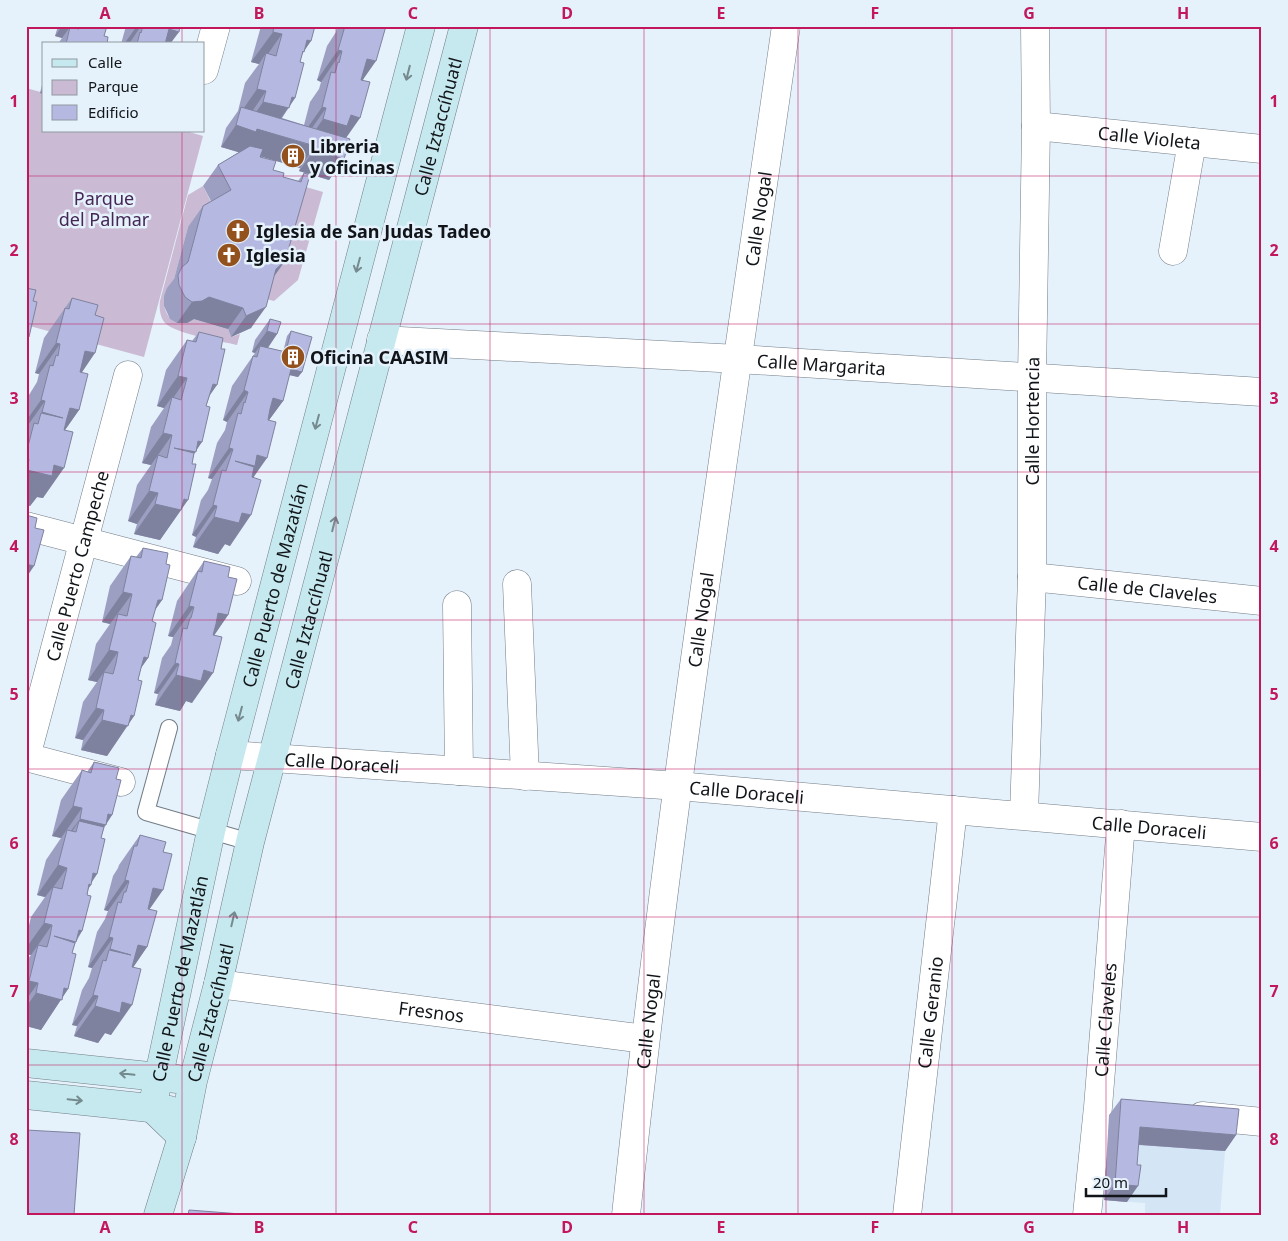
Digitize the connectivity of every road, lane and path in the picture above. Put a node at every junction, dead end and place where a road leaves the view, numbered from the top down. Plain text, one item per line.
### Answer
1 (216, 26) edge
2 (421, 26) edge
3 (464, 26) edge
4 (786, 26) edge
5 (1035, 26) edge
6 (205, 66) edge
7 (1036, 126) junction
8 (1192, 142) junction
9 (1262, 150) edge
10 (382, 176) junction
11 (422, 186) junction
12 (1172, 251) dead end
13 (381, 340) junction
14 (738, 359) junction
15 (128, 375) dead end
16 (1032, 378) junction
17 (1262, 392) edge
18 (26, 526) edge
19 (84, 541) junction
20 (1032, 577) junction
21 (237, 581) edge
22 (516, 584) dead end
23 (1262, 601) edge
24 (457, 605) dead end
25 (169, 728) dead end
26 (230, 755) junction
27 (26, 757) edge
28 (273, 759) junction
29 (459, 771) junction
30 (525, 776) junction
31 (121, 782) edge
32 (678, 786) junction
33 (953, 810) junction
34 (1024, 815) junction
35 (1121, 824) junction
36 (211, 831) junction
37 (1262, 837) edge
38 (250, 842) junction
39 (218, 984) junction
40 (645, 1039) junction
41 (26, 1063) edge
42 (158, 1077) junction
43 (193, 1081) junction
44 (26, 1095) edge
45 (1098, 1107) junction
46 (152, 1108) junction
47 (1127, 1110) edge
48 (1175, 1114) edge
49 (1262, 1122) edge
50 (184, 1125) junction
51 (158, 1215) edge
52 (626, 1215) edge
53 (907, 1215) edge
54 (1087, 1215) edge

1 - 6 street
2 -> 10 main road, Calle Puerto de Mazatlán
3 - 11 main road, Calle Iztaccíhuatl
4 - 14 street, Calle Nogal
5 - 7 street, Calle Hortencia
7 - 8 street, Calle Violeta
7 - 16 street, Calle Hortencia
8 - 9 street, Calle Violeta
8 - 12 street
10 - 11 main road
10 -> 26 main road, Calle Puerto de Mazatlán
11 - 13 main road, Calle Iztaccíhuatl
13 - 14 street, Calle Margarita
28 -> 13 main road, Calle Iztaccíhuatl
14 - 16 street, Calle Margarita
14 - 32 street, Calle Nogal
15 - 19 street, Calle Puerto Campeche
16 - 17 street, Calle Margarita
16 - 20 street, Calle Hortencia
18 - 19 street
19 - 21 street
19 - 27 street, Calle Puerto Campeche
20 - 23 street, Calle de Claveles
20 - 34 street, Calle Hortencia
22 - 30 street
24 - 29 street
25 - 36 lane
26 - 28 street, Calle Doraceli
26 - 36 main road, Calle Puerto de Mazatlán
27 - 31 street
28 - 29 street, Calle Doraceli
28 - 38 main road, Calle Iztaccíhuatl
29 - 30 street, Calle Doraceli
30 - 32 street, Calle Doraceli
32 - 33 street, Calle Doraceli
32 - 40 street, Calle Nogal
33 - 34 street, Calle Doraceli
33 - 53 street, Calle Geranio
34 - 35 street, Calle Doraceli
35 - 37 street, Calle Doraceli
35 - 45 street, Calle Claveles
36 - 38 lane
36 - 42 main road, Calle Puerto de Mazatlán
39 -> 38 main road, Calle Iztaccíhuatl
39 - 40 street, Fresnos
39 - 43 main road, Calle Iztaccíhuatl
40 - 52 street, Calle Nogal
42 -> 41 main road
42 - 43 main road
42 - 46 main road, Calle Puerto de Mazatlán
43 - 50 main road, Calle Iztaccíhuatl
44 -> 46 main road
45 - 47 street
45 - 54 street, Calle Claveles
46 - 50 main road
48 - 49 street
50 - 51 main road, Calle Iztaccíhuatl

